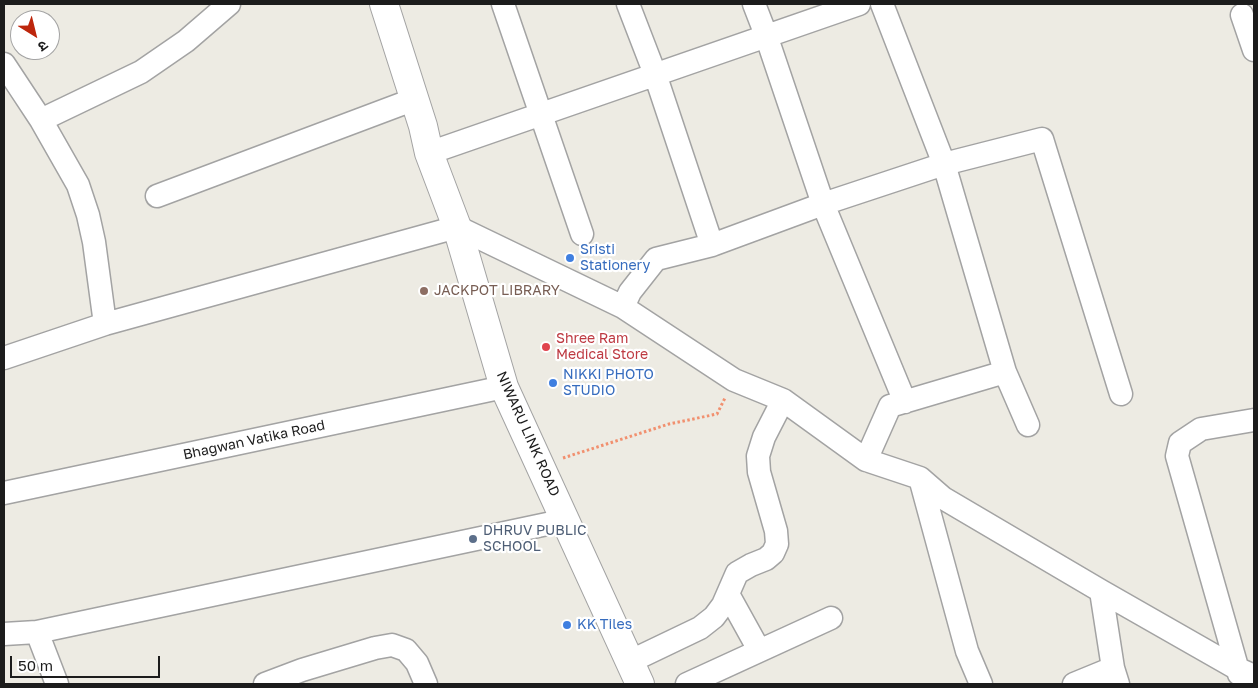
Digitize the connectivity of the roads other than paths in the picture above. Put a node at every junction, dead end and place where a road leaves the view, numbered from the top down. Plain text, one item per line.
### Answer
1 (229, 4) edge
2 (384, 4) edge
3 (503, 4) edge
4 (628, 4) edge
5 (754, 4) edge
6 (859, 4) edge
7 (882, 4) edge
8 (1242, 15) dead end
9 (766, 35) junction
10 (1254, 50) edge
11 (4, 64) edge
12 (655, 74) junction
13 (415, 99) junction
14 (541, 114) junction
15 (41, 120) junction
16 (429, 153) junction
17 (944, 164) junction
18 (157, 196) dead end
19 (823, 204) junction
20 (457, 227) junction
21 (582, 234) dead end
22 (712, 245) junction
23 (623, 307) junction
24 (105, 324) junction
25 (4, 358) edge
26 (1005, 372) junction
27 (504, 386) junction
28 (1120, 394) dead end
29 (783, 400) junction
30 (905, 402) junction
31 (1254, 420) edge
32 (1028, 424) dead end
33 (866, 460) junction
34 (920, 478) junction
35 (4, 493) edge
36 (566, 520) junction
37 (1101, 591) junction
38 (728, 594) junction
39 (831, 618) dead end
40 (37, 632) junction
41 (4, 634) edge
42 (759, 650) junction
43 (634, 673) edge
44 (1115, 676) edge
45 (1244, 676) edge
46 (57, 684) edge
47 (264, 684) edge
48 (426, 684) edge
49 (687, 684) edge
50 (981, 684) edge
51 (1074, 684) edge

1 - 15 street
2 - 13 street, NIWARU LINK ROAD
3 - 14 street
4 - 12 street
5 - 9 street
6 - 9 street
7 - 17 street
8 - 10 street
9 - 12 street
9 - 19 street
11 - 15 street
12 - 14 street
12 - 22 street
13 - 16 street, NIWARU LINK ROAD
13 - 18 street
14 - 16 street
14 - 21 street
15 - 24 street
16 - 20 street, NIWARU LINK ROAD
17 - 19 street
17 - 26 street
17 - 28 street
19 - 22 street
19 - 30 street
20 - 23 street
20 - 24 street
20 - 27 street, NIWARU LINK ROAD
22 - 23 street
23 - 29 street
24 - 25 street
26 - 30 street
26 - 32 street
27 - 35 street, Bhagwan Vatika Road
27 - 36 street, NIWARU LINK ROAD
29 - 33 street
29 - 38 street
30 - 33 street
31 - 45 street
33 - 34 street
34 - 37 street
34 - 50 street
36 - 40 street
36 - 43 street, NIWARU LINK ROAD
37 - 44 street
37 - 45 street
38 - 42 street
38 - 43 street
39 - 42 street
40 - 41 street
40 - 46 street
42 - 49 street
44 - 51 street
47 - 48 street

